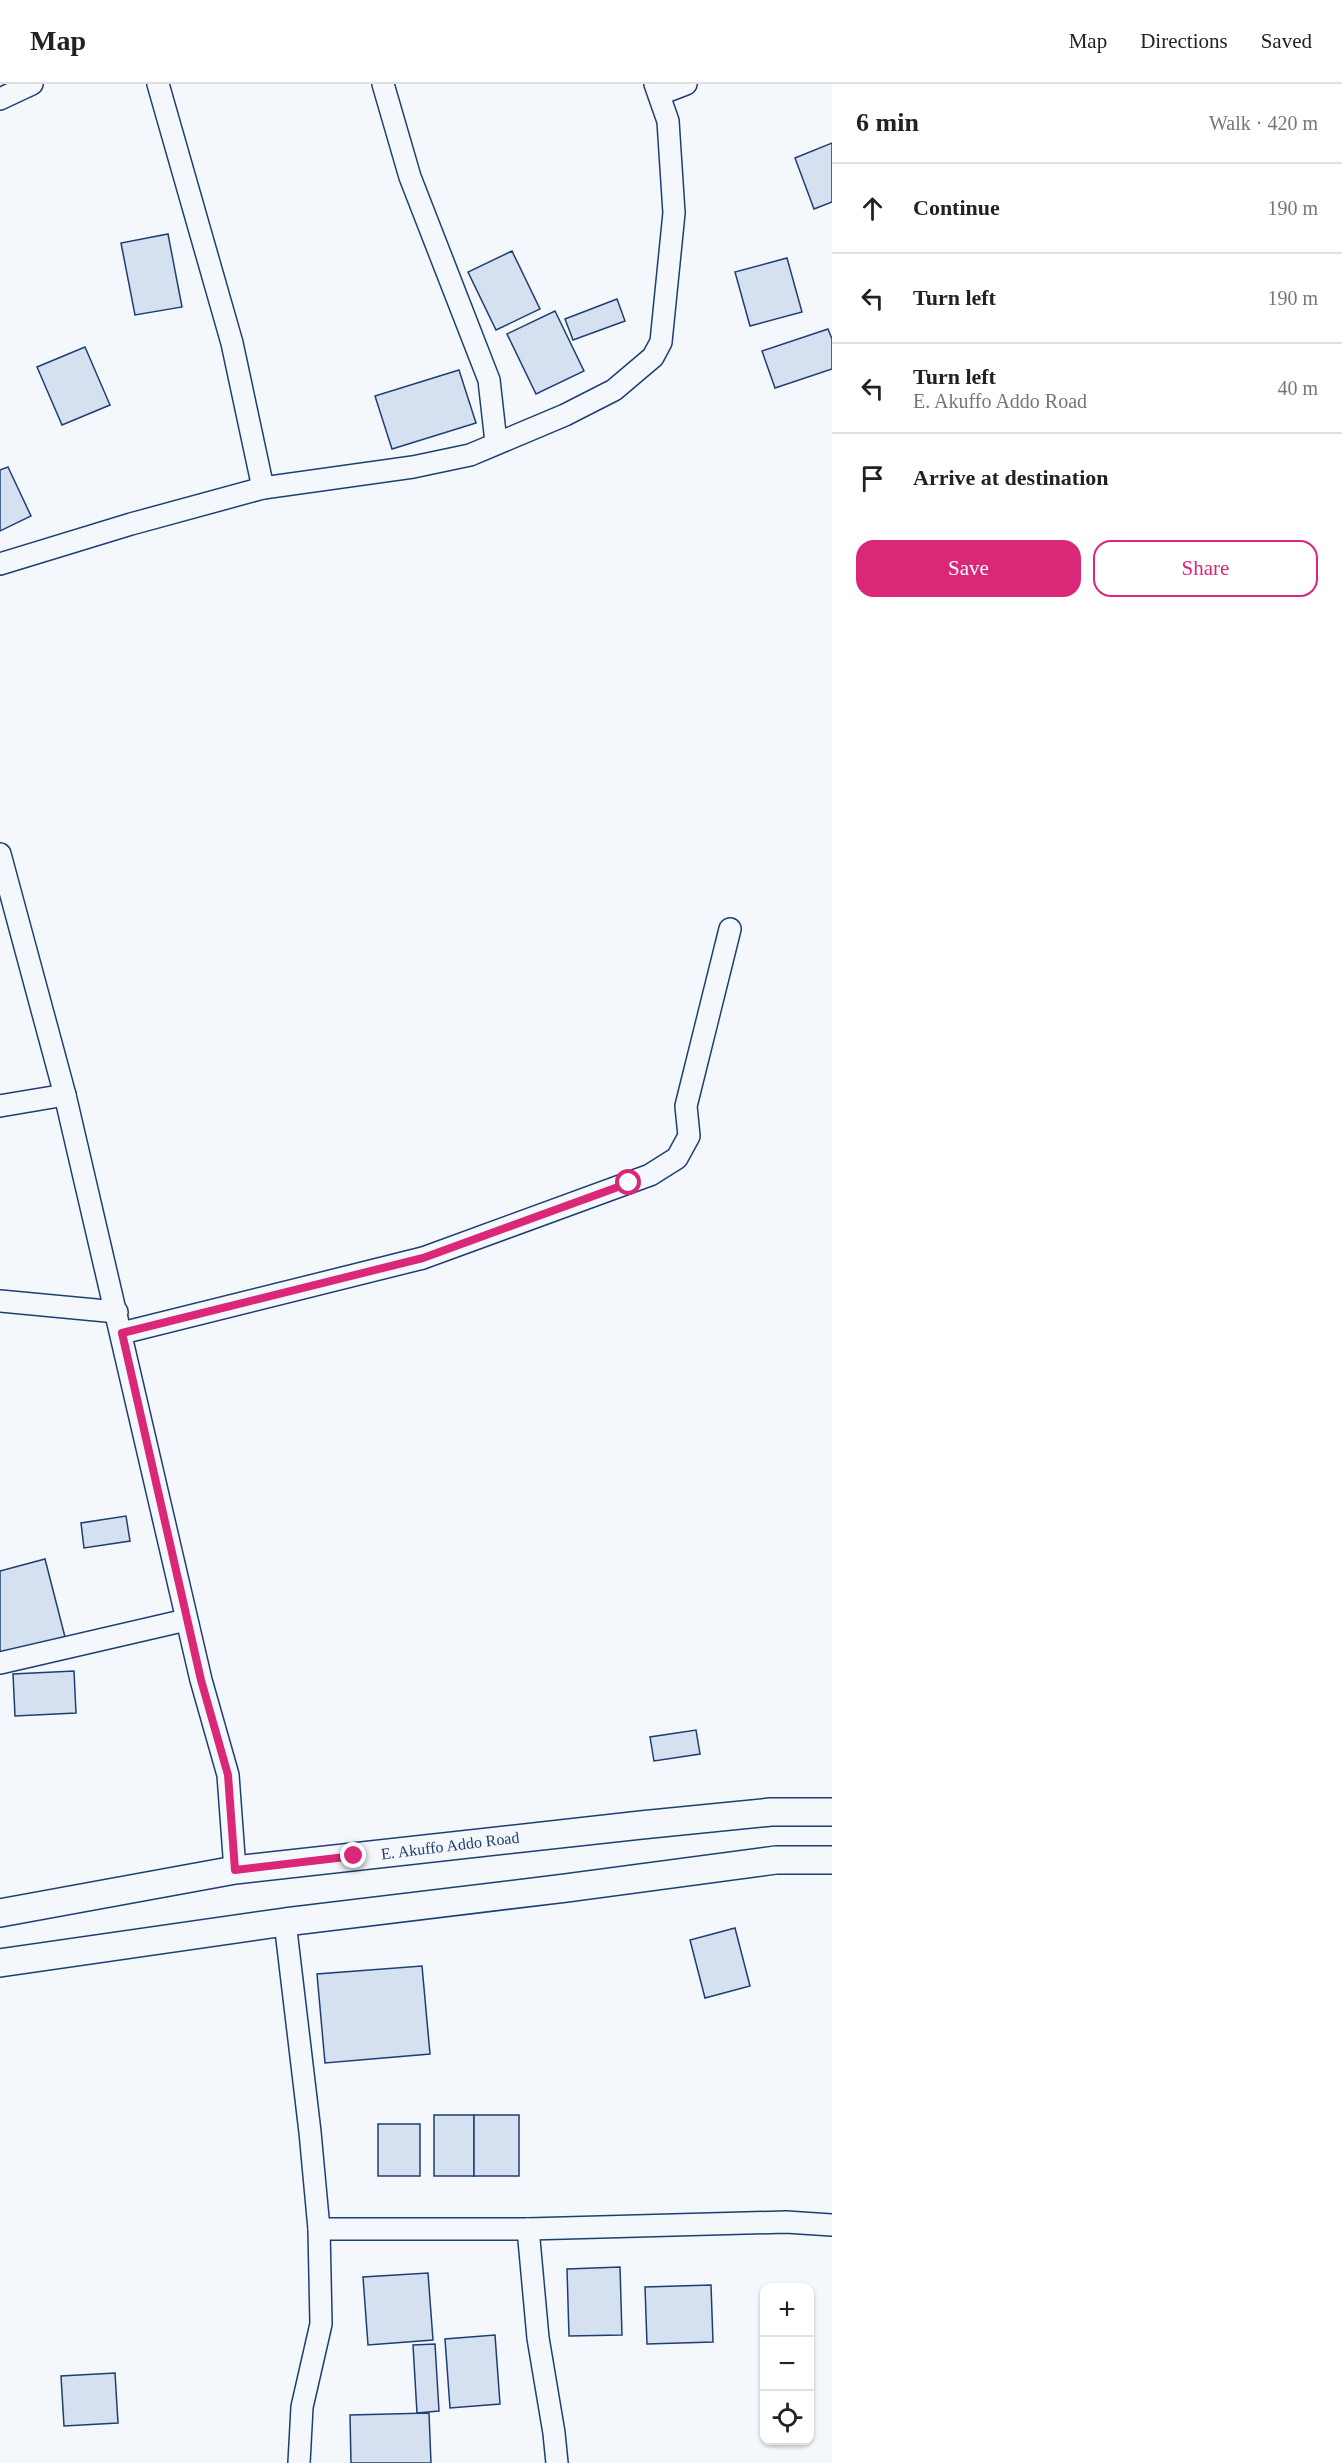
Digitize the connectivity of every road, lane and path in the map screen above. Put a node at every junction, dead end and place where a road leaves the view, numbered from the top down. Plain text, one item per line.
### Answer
1 (32, 84) edge
2 (158, 84) edge
3 (383, 84) edge
4 (686, 84) edge
5 (658, 89) edge
6 (0, 99) edge
7 (496, 442) junction
8 (263, 488) junction
9 (0, 564) edge
10 (0, 854) edge
11 (730, 929) dead end
12 (65, 1095) junction
13 (0, 1106) edge
14 (0, 1301) edge
15 (117, 1312) junction
16 (122, 1333) junction
17 (186, 1620) junction
18 (0, 1664) edge
19 (832, 1812) edge
20 (832, 1860) edge
21 (235, 1870) junction
22 (0, 1913) edge
23 (285, 1922) junction
24 (0, 1963) edge
25 (832, 2224) edge
26 (319, 2229) junction
27 (528, 2229) junction
28 (299, 2463) edge
29 (556, 2463) edge

1 - 6 street
2 - 8 street
3 - 7 street
4 - 5 street
5 - 7 street
7 - 8 street
8 - 9 street
10 - 12 street
11 - 16 street
12 - 13 street
12 - 15 street
14 - 15 street
15 - 16 street
16 - 17 street
17 - 18 street
17 - 21 street
19 - 21 main road, E. Akuffo Addo Road
20 - 23 main road
21 - 22 main road, E. Akuffo Addo Road
23 - 24 main road
23 - 26 street
25 - 27 street
26 - 27 street
26 - 28 street
27 - 29 street

